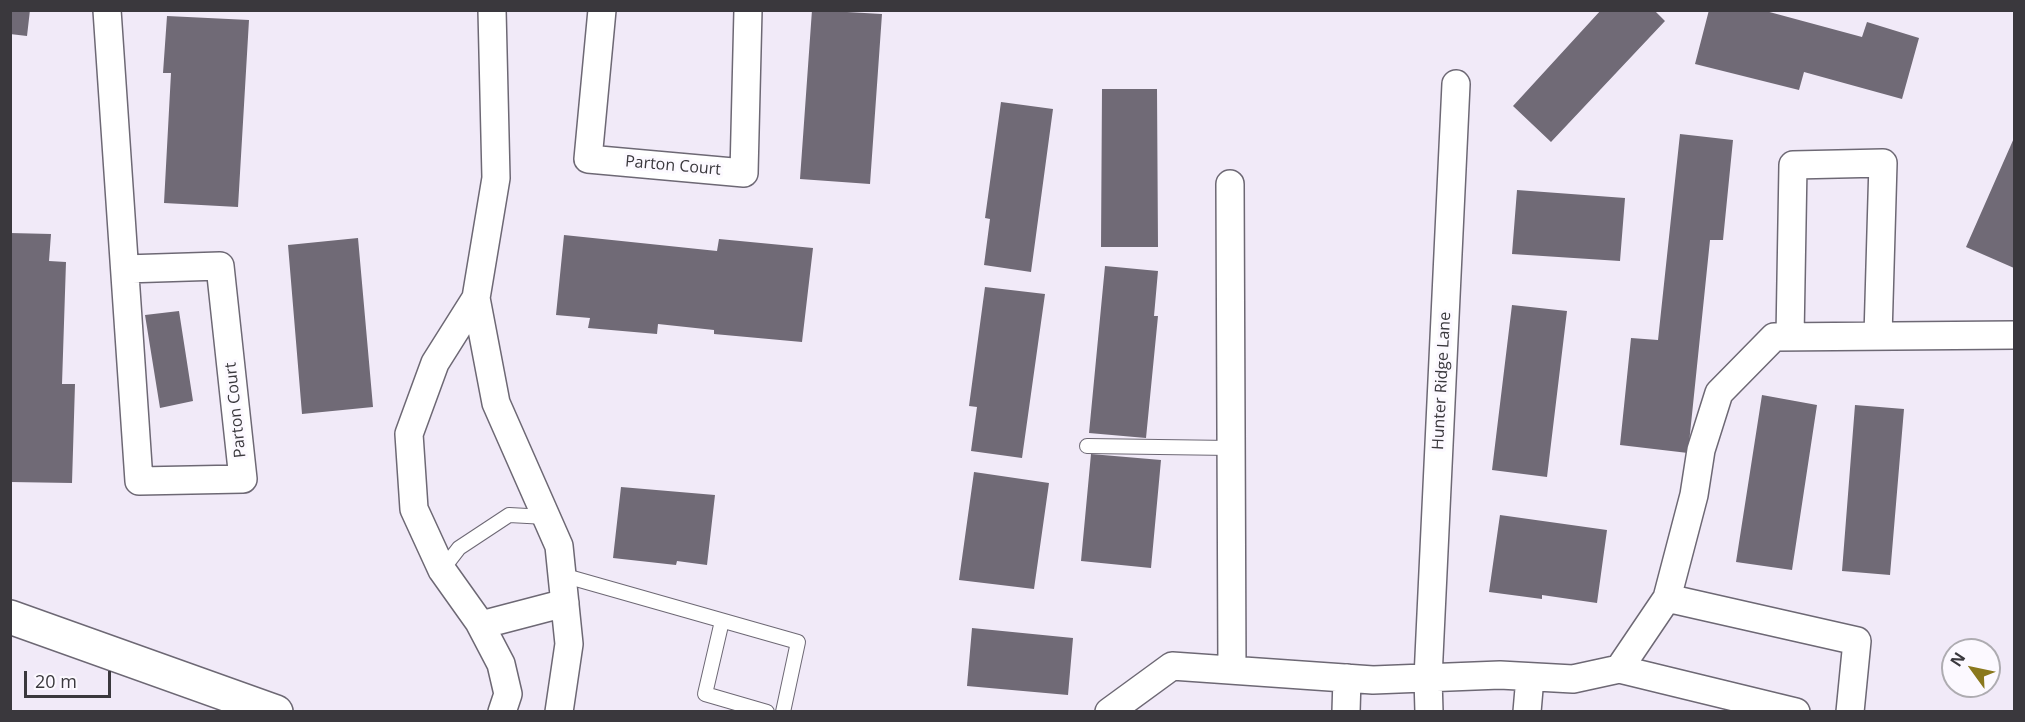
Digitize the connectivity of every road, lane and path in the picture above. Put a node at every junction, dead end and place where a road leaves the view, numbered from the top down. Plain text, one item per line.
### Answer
1 (107, 10) edge
2 (492, 10) edge
3 (602, 10) edge
4 (748, 10) edge
5 (1456, 84) dead end
6 (1230, 184) dead end
7 (125, 269) junction
8 (476, 298) junction
9 (2014, 335) edge
10 (1878, 336) junction
11 (1790, 337) junction
12 (1087, 446) dead end
13 (1231, 448) junction
14 (546, 517) junction
15 (442, 570) junction
16 (562, 575) junction
17 (1667, 598) junction
18 (565, 603) junction
19 (10, 617) edge
20 (722, 621) junction
21 (481, 625) junction
22 (1619, 669) junction
23 (1233, 670) junction
24 (1530, 677) junction
25 (1347, 678) junction
26 (1428, 678) junction
27 (276, 711) edge
28 (502, 711) edge
29 (559, 711) edge
30 (767, 711) edge
31 (783, 711) edge
32 (1109, 711) edge
33 (1346, 711) edge
34 (1429, 711) edge
35 (1527, 711) edge
36 (1796, 711) edge
37 (1850, 711) edge

1 - 7 street, Parton Court
2 - 8 street
3 - 4 street, Parton Court
5 - 26 street, Hunter Ridge Lane
6 - 13 street
7 - 7 street, Parton Court
8 - 14 street
8 - 15 street
9 - 10 street
10 - 11 street
10 - 11 street
11 - 17 street
12 - 13 lane
13 - 23 street
14 - 15 lane
14 - 16 street
15 - 21 street
16 - 18 street
16 - 20 lane
17 - 22 street
17 - 37 street
18 - 21 street
18 - 29 street
19 - 27 street
20 - 30 lane
20 - 31 lane
21 - 28 street
22 - 24 street
22 - 36 street
23 - 25 street
23 - 32 street
24 - 26 street
24 - 35 street
25 - 26 street
25 - 33 street
26 - 34 street, Hunter Ridge Lane

